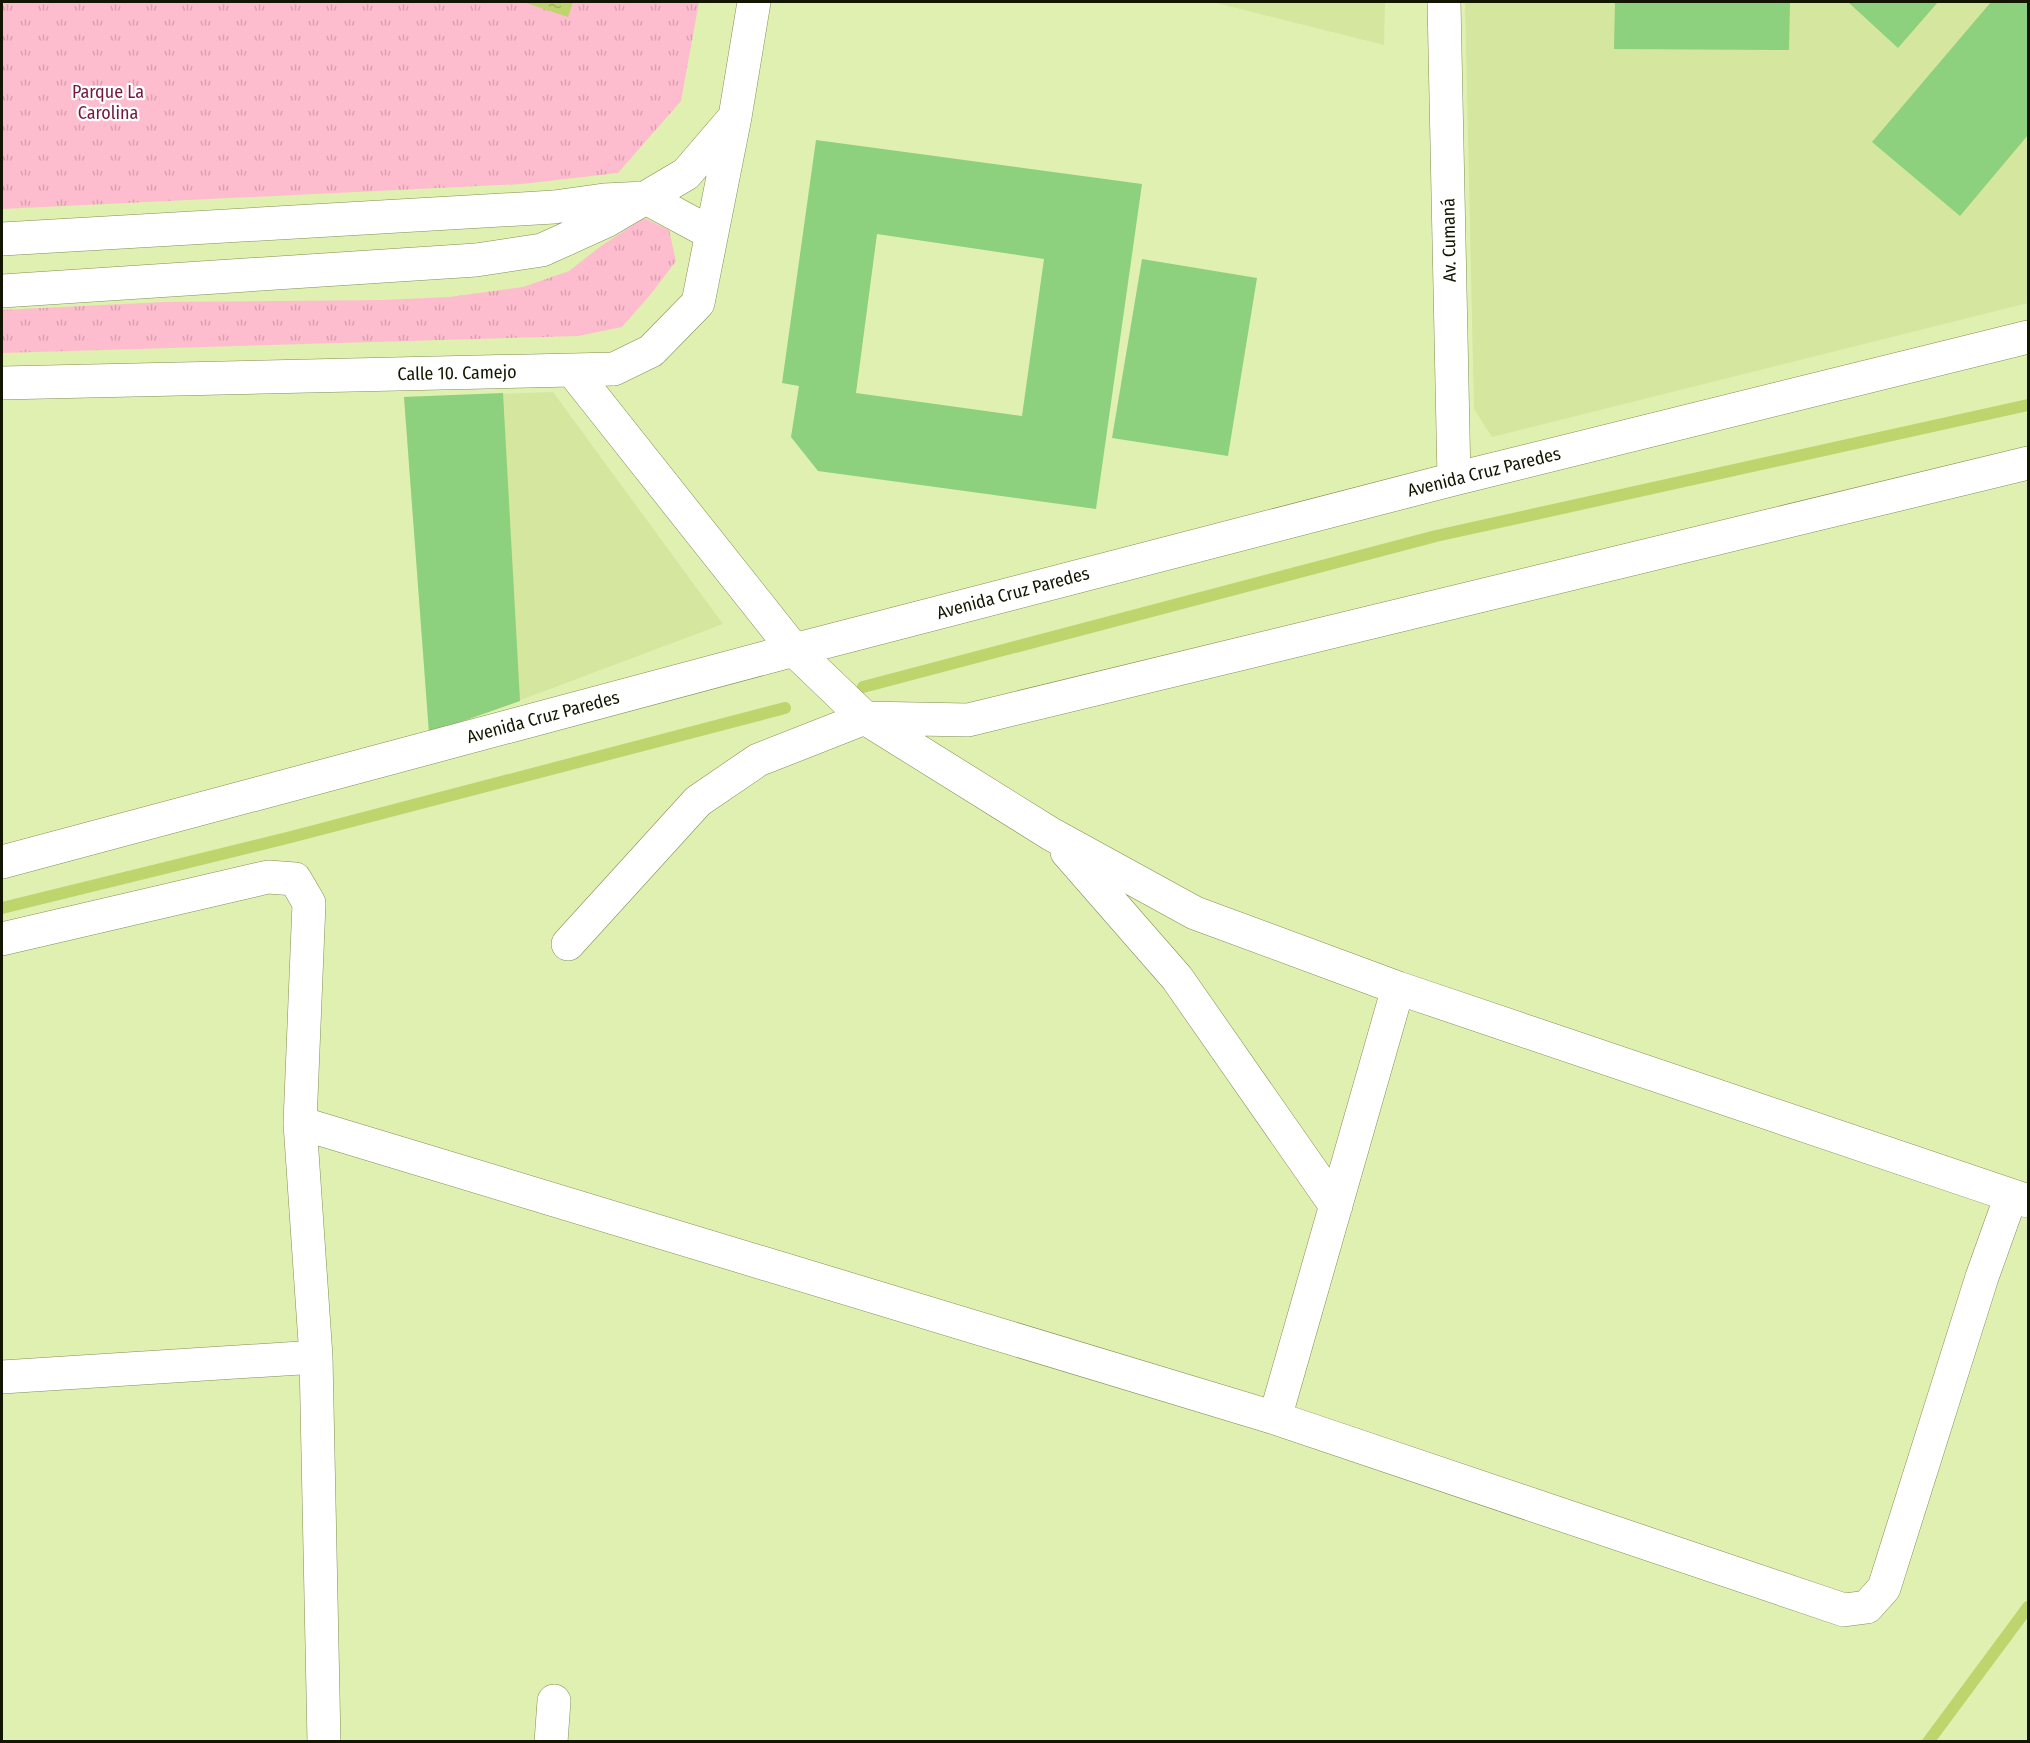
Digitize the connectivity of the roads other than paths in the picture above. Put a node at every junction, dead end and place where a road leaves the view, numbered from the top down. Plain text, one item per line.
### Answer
1 (754, 2) edge
2 (1444, 2) edge
3 (735, 117) junction
4 (646, 198) junction
5 (711, 233) junction
6 (2, 239) edge
7 (2, 291) edge
8 (2028, 338) edge
9 (572, 370) junction
10 (2, 383) edge
11 (2028, 463) edge
12 (1454, 479) junction
13 (794, 650) junction
14 (865, 718) junction
15 (1051, 834) junction
16 (2, 862) edge
17 (2, 939) edge
18 (568, 944) dead end
19 (1398, 987) junction
20 (300, 1123) junction
21 (2020, 1198) edge
22 (1336, 1206) junction
23 (316, 1357) junction
24 (2, 1377) edge
25 (1275, 1418) junction
26 (554, 1701) dead end
27 (324, 1742) edge
28 (552, 1742) edge

1 - 3 street, Calle 10. Camejo
2 - 12 street, Av. Cumaná
3 - 4 street
3 - 5 street, Calle 10. Camejo
4 - 5 street
4 - 6 street
4 - 7 street
5 - 9 street, Calle 10. Camejo
8 - 12 street, Avenida Cruz Paredes
9 - 10 street, Calle 10. Camejo
9 - 13 street
11 - 14 street
12 - 13 street, Avenida Cruz Paredes
13 - 14 street
13 - 16 street, Avenida Cruz Paredes
14 - 15 street
14 - 18 street
15 - 19 street
15 - 22 street
17 - 20 street
19 - 21 street
19 - 22 street
20 - 23 street
20 - 25 street
21 - 25 street
22 - 25 street
23 - 24 street
23 - 27 street
26 - 28 street

